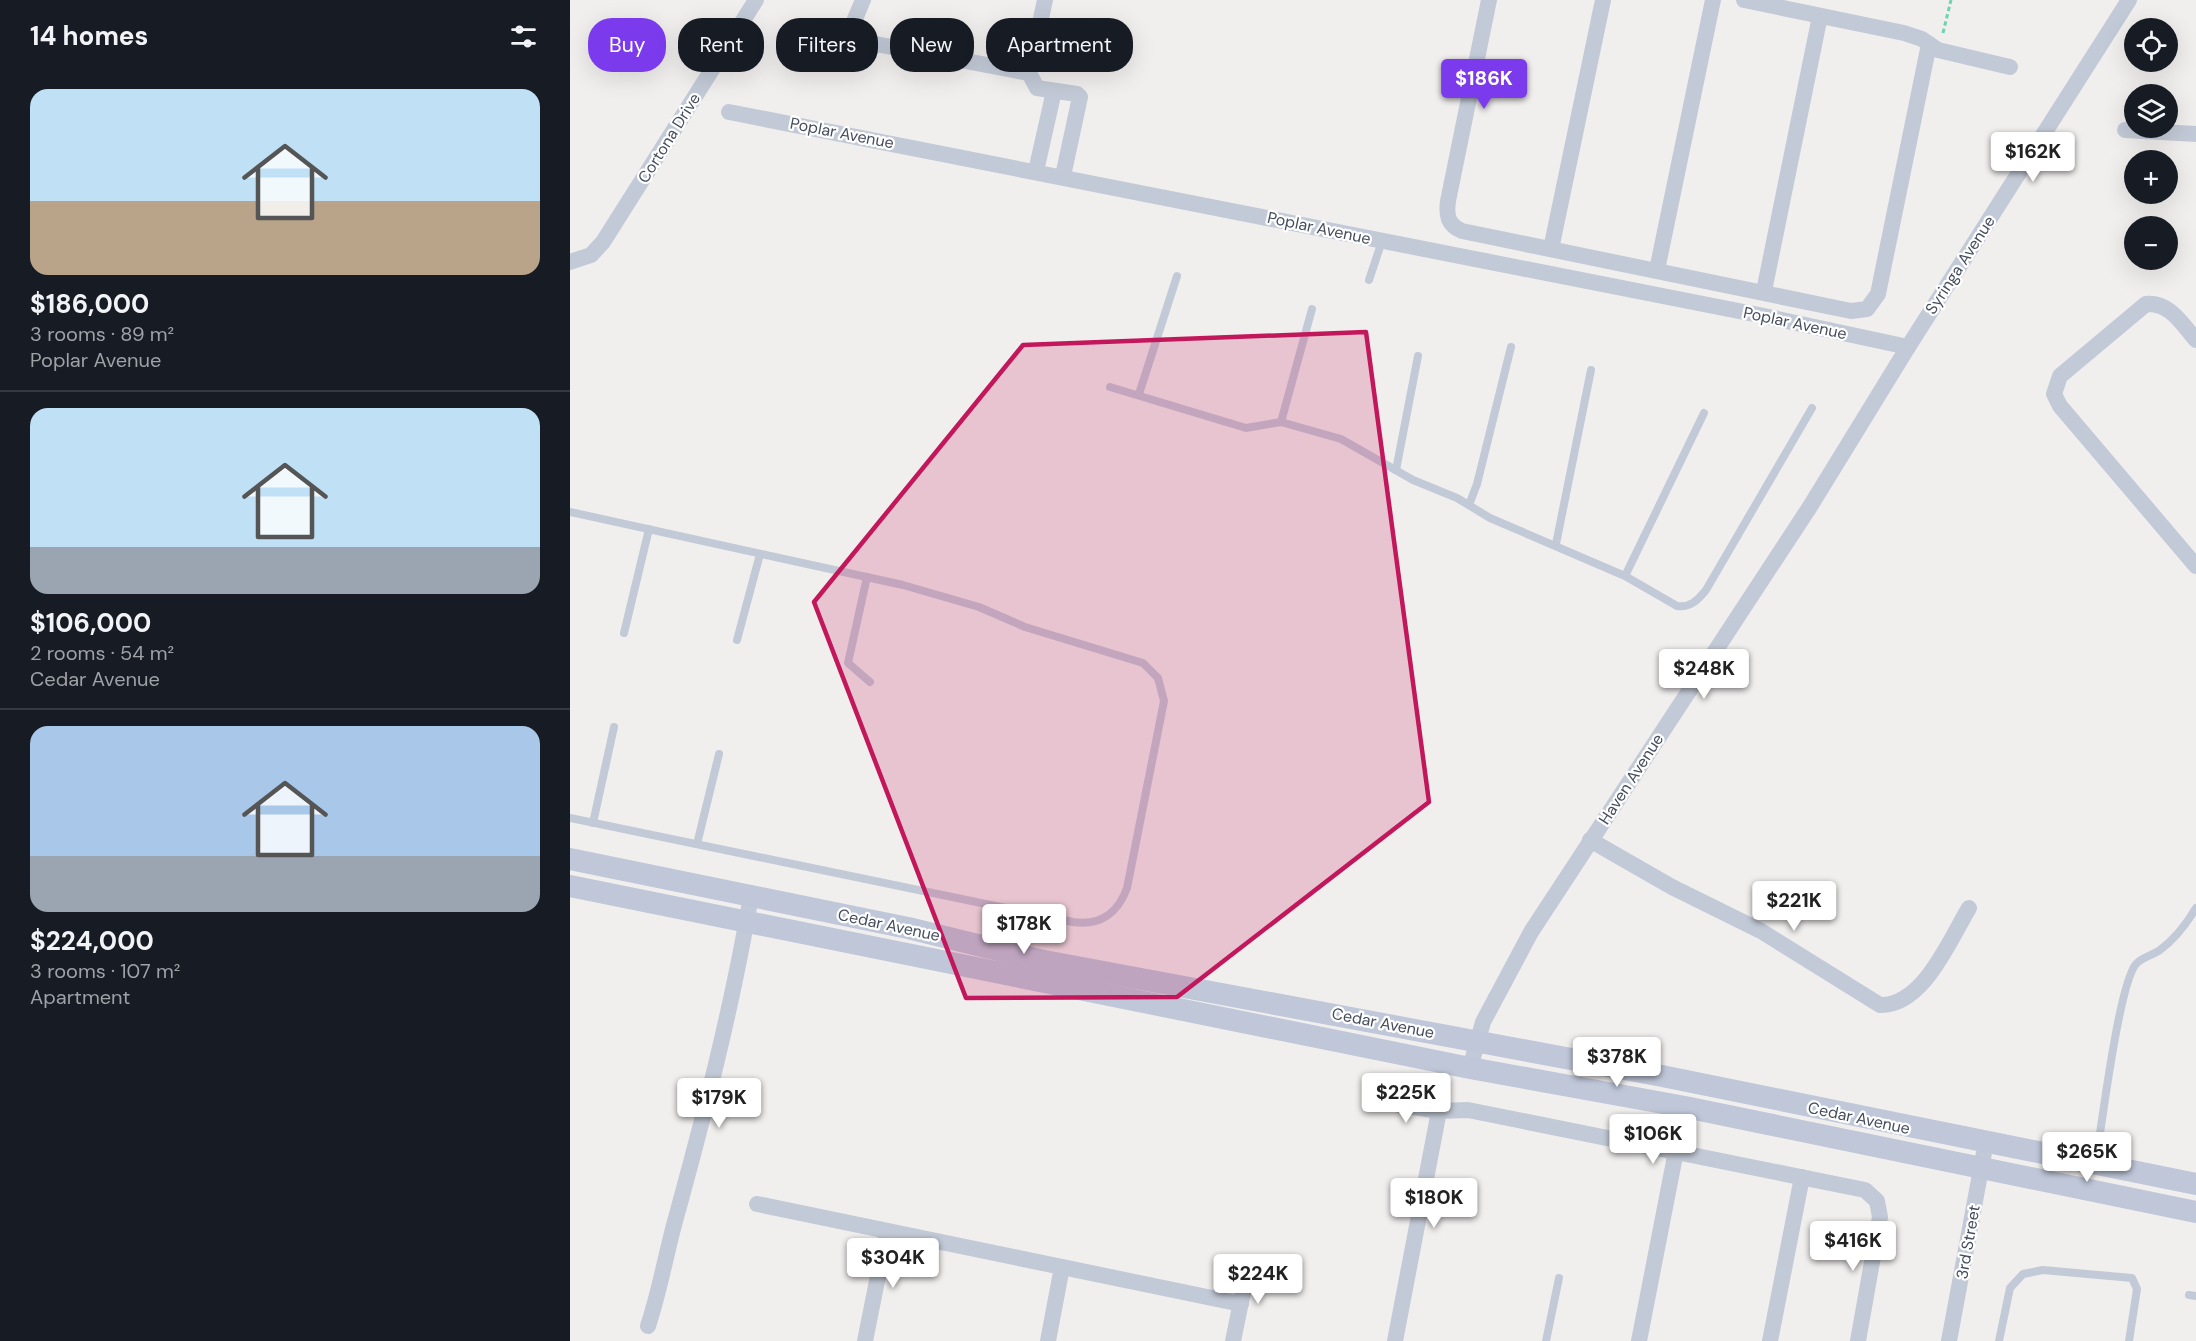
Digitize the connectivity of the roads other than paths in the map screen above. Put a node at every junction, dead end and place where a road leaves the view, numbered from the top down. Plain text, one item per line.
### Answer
1 (756, 0) edge
2 (863, 0) edge
3 (1045, 0) edge
4 (1489, 0) edge
5 (1603, 0) edge
6 (1713, 0) edge
7 (1744, 0) edge
8 (2129, 0) edge
9 (1820, 16) junction
10 (1929, 44) junction
11 (2010, 67) dead end
12 (1029, 73) junction
13 (1054, 91) junction
14 (729, 112) dead end
15 (2178, 133) edge
16 (2196, 134) edge
17 (1036, 171) junction
18 (1063, 176) junction
19 (1382, 241) junction
20 (1551, 249) junction
21 (570, 262) edge
22 (1657, 270) junction
23 (1177, 276) dead end
24 (1369, 279) dead end
25 (1764, 291) junction
26 (1312, 309) dead end
27 (2196, 340) edge
28 (1511, 348) dead end
29 (1908, 348) junction
30 (1418, 356) dead end
31 (1590, 370) dead end
32 (1110, 387) dead end
33 (1139, 394) junction
34 (1812, 408) dead end
35 (1704, 413) dead end
36 (1281, 422) junction
37 (1396, 470) junction
38 (1469, 505) junction
39 (570, 512) edge
40 (648, 529) junction
41 (1556, 544) junction
42 (760, 554) junction
43 (2196, 566) edge
44 (1626, 576) junction
45 (867, 577) junction
46 (624, 633) dead end
47 (737, 640) dead end
48 (870, 682) dead end
49 (614, 728) dead end
50 (719, 754) dead end
51 (570, 818) edge
52 (593, 823) junction
53 (1590, 840) junction
54 (697, 844) junction
55 (570, 859) edge
56 (570, 886) edge
57 (751, 896) junction
58 (1969, 908) dead end
59 (2196, 908) edge
60 (747, 921) junction
61 (1152, 991) junction
62 (1476, 1040) junction
63 (1470, 1068) junction
64 (1377, 1101) dead end
65 (1439, 1111) junction
66 (2099, 1140) dead end
67 (1986, 1142) junction
68 (1676, 1152) junction
69 (1982, 1169) junction
70 (1802, 1177) junction
71 (2196, 1184) edge
72 (757, 1204) dead end
73 (2196, 1212) edge
74 (887, 1231) junction
75 (1249, 1263) dead end
76 (1062, 1267) junction
77 (1559, 1278) dead end
78 (1241, 1304) junction
79 (648, 1326) dead end
80 (865, 1341) edge
81 (1048, 1341) edge
82 (1233, 1341) edge
83 (1395, 1341) edge
84 (1546, 1341) edge
85 (1639, 1341) edge
86 (1770, 1341) edge
87 (1858, 1341) edge
88 (1949, 1341) edge
89 (1999, 1341) edge
90 (2129, 1341) edge

1 - 21 street, Cortona Drive
2 - 12 street
3 - 12 street
4 - 20 street
5 - 20 street
6 - 22 street
7 - 9 street
8 - 29 street, Syringa Avenue
9 - 10 street
9 - 25 street
10 - 11 street
10 - 25 street
12 - 13 street
13 - 17 street
13 - 18 street
14 - 17 street, Poplar Avenue
15 - 16 street
17 - 18 street, Poplar Avenue
18 - 19 street, Poplar Avenue
19 - 24 lane
19 - 29 street, Poplar Avenue
20 - 22 street
22 - 25 street
23 - 33 lane
26 - 36 lane
27 - 43 street
28 - 38 lane
29 - 53 street, Haven Avenue
30 - 37 lane
31 - 41 lane
32 - 33 lane
33 - 36 lane
34 - 44 lane
35 - 44 lane
36 - 37 lane
37 - 38 lane
38 - 41 lane
39 - 40 lane
40 - 42 lane
40 - 46 lane
41 - 44 lane
42 - 45 lane
42 - 47 lane
45 - 48 lane
45 - 54 lane
49 - 52 lane
50 - 54 lane
51 - 52 lane
52 - 54 lane
53 - 58 street
53 - 62 street, Haven Avenue
55 - 57 main road, Cedar Avenue
56 - 60 main road, Cedar Avenue
57 - 60 street
57 - 61 main road, Cedar Avenue
59 - 66 lane
60 - 61 main road, Cedar Avenue
60 - 79 street
61 - 62 main road, Cedar Avenue
61 - 63 main road, Cedar Avenue
62 - 63 street, Haven Avenue
62 - 67 main road, Cedar Avenue
63 - 69 main road, Cedar Avenue
64 - 65 street
65 - 68 street
65 - 83 street
67 - 69 street, 3rd Street
67 - 71 main road, Cedar Avenue
68 - 70 street
68 - 85 street
69 - 73 main road, Cedar Avenue
69 - 88 street, 3rd Street
70 - 86 street
70 - 87 street
72 - 74 street
74 - 76 street
74 - 80 street
75 - 78 street
76 - 78 street
76 - 81 street
77 - 84 lane
78 - 82 street
89 - 90 lane

